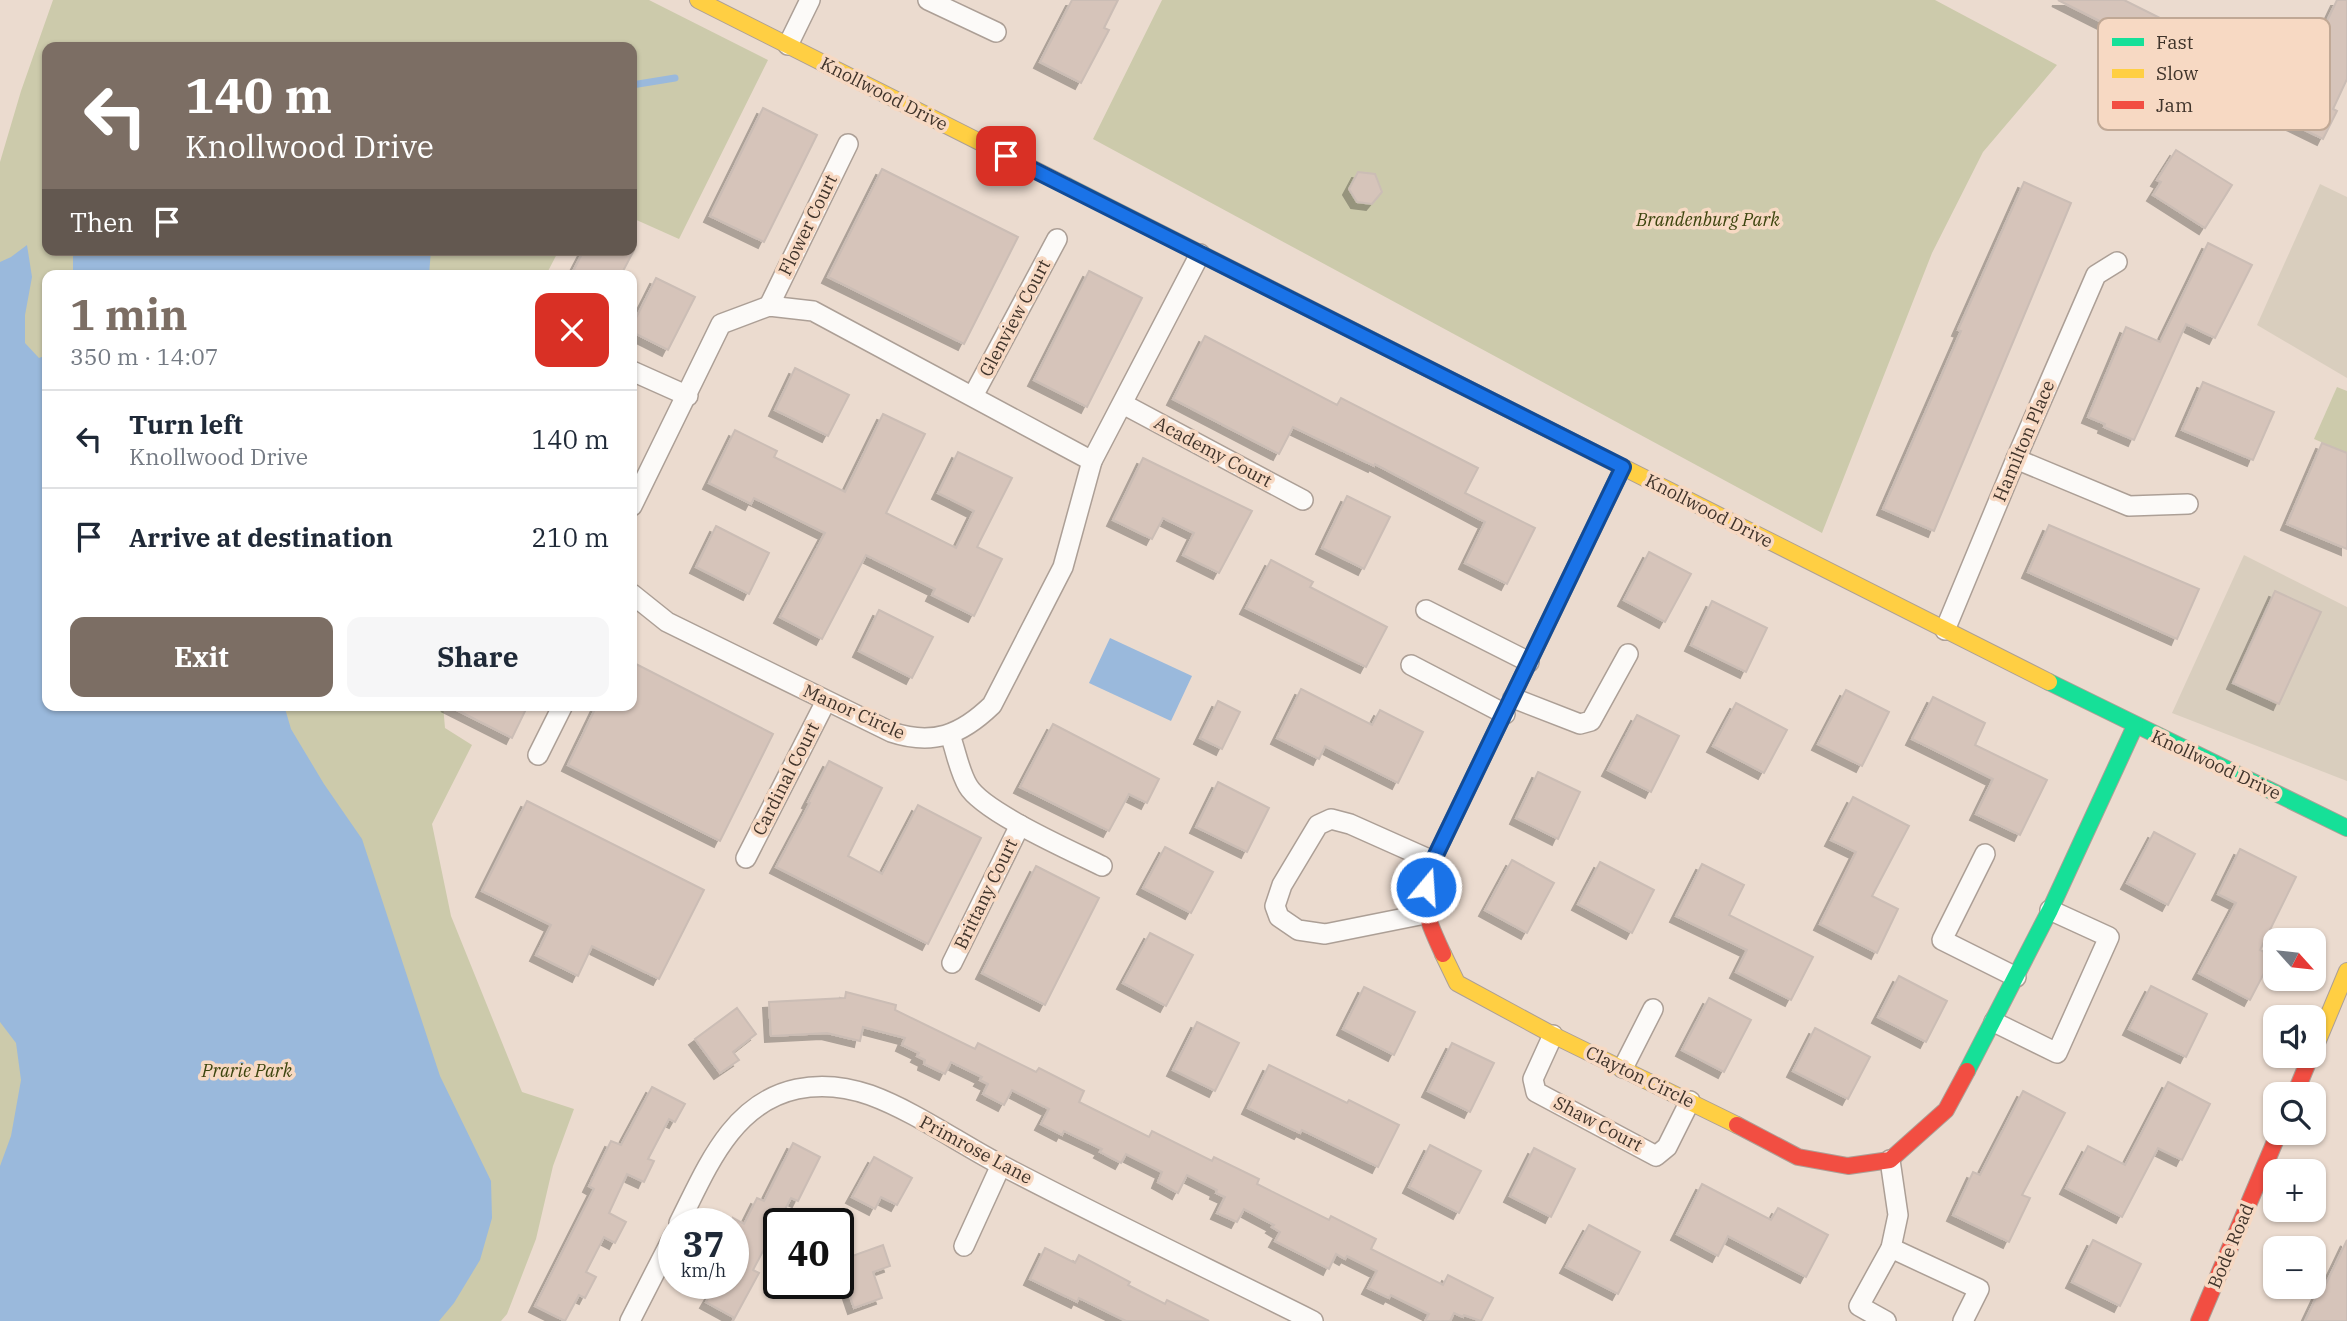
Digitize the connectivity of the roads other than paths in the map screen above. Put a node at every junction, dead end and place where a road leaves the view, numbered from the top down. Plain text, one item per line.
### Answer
1 (698, 0) edge
2 (810, 0) edge
3 (928, 0) edge
4 (996, 32) dead end
5 (788, 46) junction
6 (848, 144) dead end
7 (1058, 239) dead end
8 (1200, 254) junction
9 (2117, 262) dead end
10 (769, 306) junction
11 (637, 374) edge
12 (688, 396) junction
13 (974, 396) junction
14 (1123, 404) junction
15 (2016, 458) junction
16 (1092, 460) junction
17 (1623, 467) junction
18 (637, 496) edge
19 (1303, 500) dead end
20 (2188, 504) dead end
21 (637, 598) edge
22 (1426, 610) dead end
23 (1945, 630) junction
24 (1628, 654) dead end
25 (1529, 662) junction
26 (1411, 665) dead end
27 (826, 701) junction
28 (1509, 706) junction
29 (560, 711) edge
30 (2135, 726) junction
31 (950, 735) junction
32 (538, 755) dead end
33 (1020, 825) junction
34 (2347, 828) edge
35 (1984, 854) dead end
36 (746, 858) dead end
37 (1433, 861) junction
38 (1102, 866) dead end
39 (2050, 910) junction
40 (1425, 914) junction
41 (952, 963) dead end
42 (2347, 971) edge
43 (2016, 977) junction
44 (1653, 1009) dead end
45 (2326, 1021) edge
46 (1994, 1022) junction
47 (1553, 1035) junction
48 (1623, 1069) junction
49 (1690, 1101) junction
50 (2273, 1145) edge
51 (1890, 1160) junction
52 (1001, 1165) junction
53 (688, 1208) edge
54 (964, 1246) dead end
55 (1891, 1248) junction
56 (658, 1266) edge
57 (630, 1321) edge
58 (1313, 1321) edge
59 (1886, 1321) edge
60 (1963, 1321) edge
61 (2199, 1321) edge

1 - 5 street, Knollwood Drive
2 - 5 street
3 - 4 street
5 - 8 street, Knollwood Drive
6 - 10 street, Flower Court
7 - 13 street, Glenview Court
8 - 14 street, Manor Circle
8 - 17 street, Knollwood Drive
9 - 15 street, Hamilton Place
10 - 12 street
10 - 13 street
11 - 12 street
12 - 18 street
13 - 16 street
14 - 16 street, Manor Circle
14 - 19 street, Academy Court
15 - 20 street
15 - 23 street, Hamilton Place
16 - 31 street, Manor Circle
17 - 23 street, Knollwood Drive
17 - 25 street, Clayton Circle
21 - 27 street, Manor Circle
22 - 25 street
23 - 30 street, Knollwood Drive
24 - 28 street
25 - 28 street, Clayton Circle
26 - 28 street
27 - 31 street, Manor Circle
27 - 36 street, Cardinal Court
28 - 37 street, Clayton Circle
29 - 32 street
30 - 34 street, Knollwood Drive
30 - 39 street
31 - 33 street
33 - 38 street
33 - 41 street, Brittany Court
35 - 43 street
37 - 40 street, Clayton Circle
37 - 40 street
39 - 43 street
39 - 46 street
40 - 47 street, Clayton Circle
42 - 45 street
43 - 46 street
44 - 48 street
46 - 51 street
47 - 48 street, Clayton Circle
47 - 49 street, Shaw Court
48 - 49 street, Clayton Circle
49 - 51 street, Clayton Circle
50 - 61 street, Bode Road
51 - 55 street
52 - 53 street, Primrose Lane
52 - 54 street
52 - 58 street, Primrose Lane
55 - 59 street
55 - 60 street
56 - 57 street

